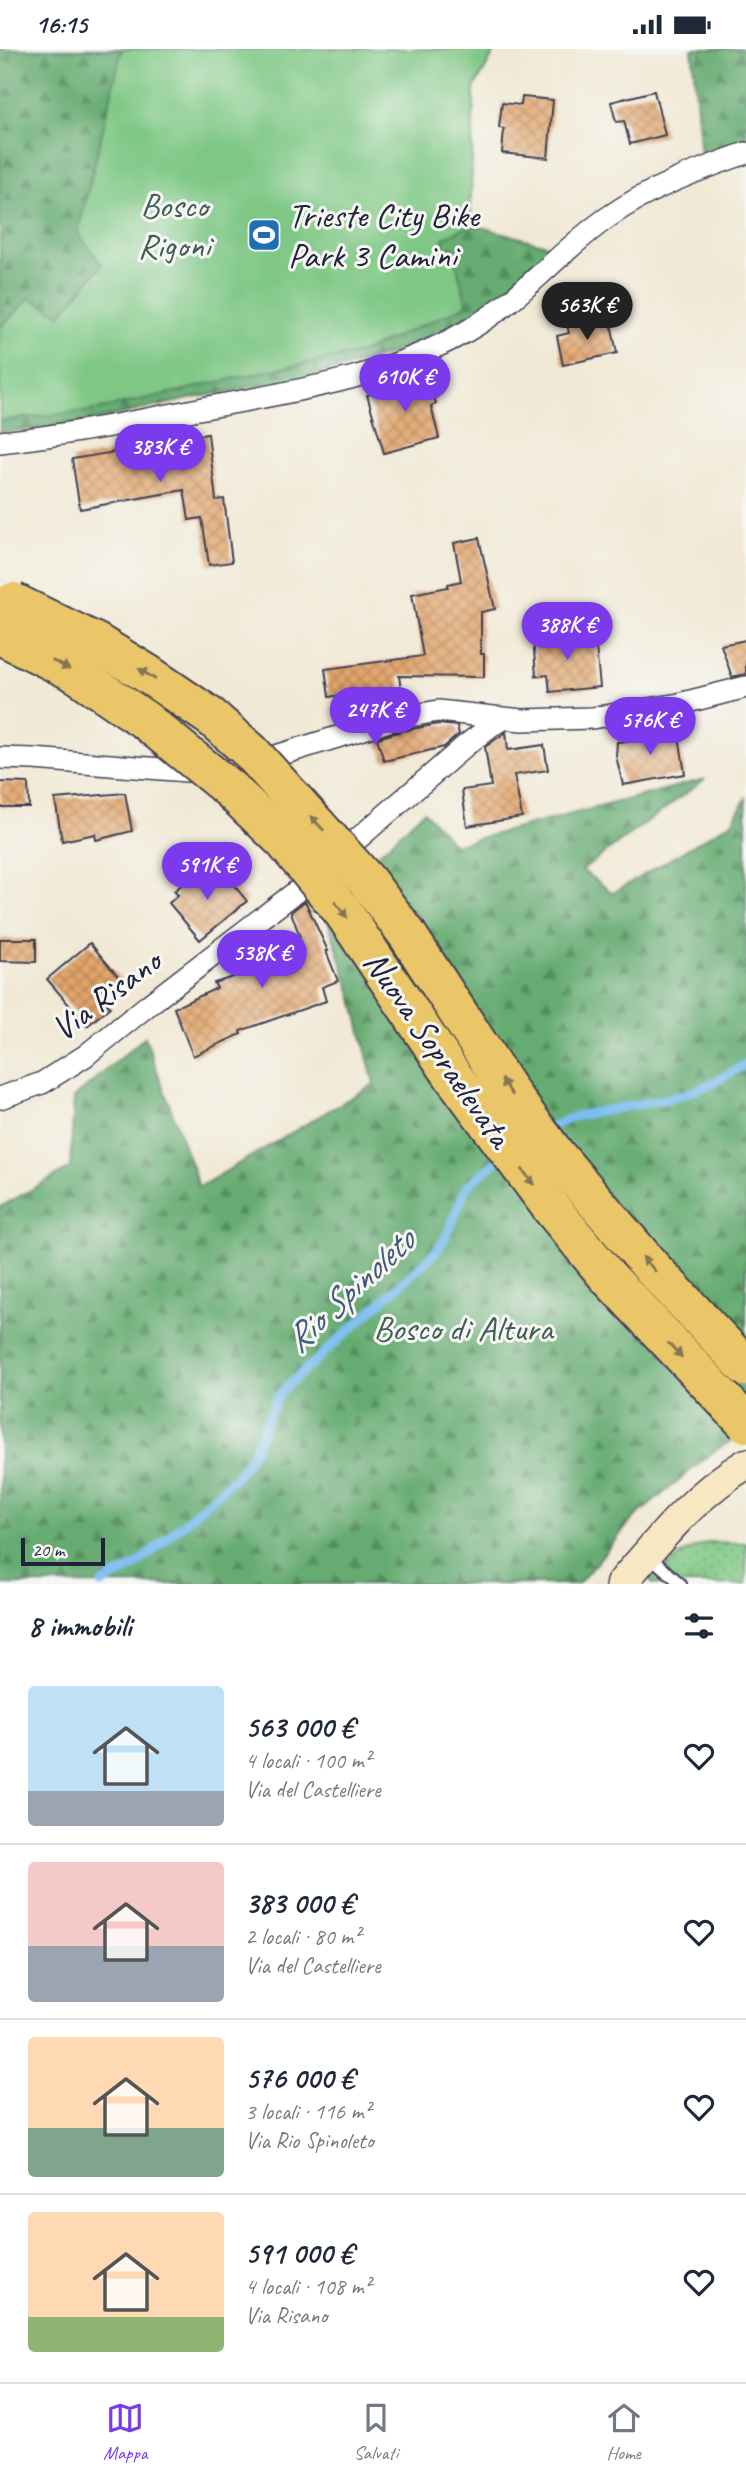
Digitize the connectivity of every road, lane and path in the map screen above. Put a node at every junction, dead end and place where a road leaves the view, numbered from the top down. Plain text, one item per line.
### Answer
1 (746, 153) edge
2 (0, 442) edge
3 (6, 619) edge
4 (746, 687) edge
5 (504, 719) junction
6 (0, 758) edge
7 (0, 1098) edge
8 (746, 1367) edge
9 (746, 1423) edge
10 (746, 1464) edge
11 (647, 1554) junction
12 (621, 1584) edge
13 (681, 1584) edge

1 - 2 street
8 -> 3 highway, Nuova Sopraelevata, bridge
3 -> 9 highway, Nuova Sopraelevata, bridge
4 - 5 street
5 - 6 street
5 - 7 street, Via Risano
10 - 11 street
11 - 12 street
11 - 13 lane

